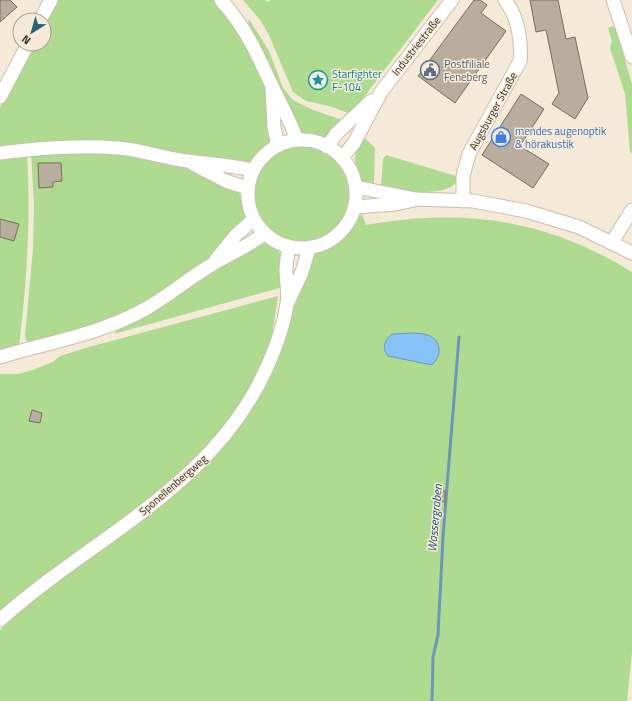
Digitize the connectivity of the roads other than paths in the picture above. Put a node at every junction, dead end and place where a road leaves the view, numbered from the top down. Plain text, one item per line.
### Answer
1 (51, 0) edge
2 (221, 0) edge
3 (452, 0) edge
4 (505, 0) edge
5 (613, 0) edge
6 (44, 12) edge
7 (24, 52) edge
8 (632, 57) edge
9 (272, 85) junction
10 (381, 92) junction
11 (0, 97) edge
12 (297, 140) junction
13 (278, 146) junction
14 (327, 147) junction
15 (0, 153) edge
16 (342, 158) junction
17 (186, 160) junction
18 (253, 170) junction
19 (356, 187) junction
20 (248, 188) junction
21 (416, 199) junction
22 (463, 201) junction
23 (354, 207) junction
24 (630, 218) edge
25 (254, 219) junction
26 (265, 233) junction
27 (612, 242) junction
28 (288, 246) junction
29 (309, 248) junction
30 (632, 253) edge
31 (212, 264) junction
32 (287, 303) junction
33 (0, 357) edge
34 (0, 620) edge

1 - 6 street
2 - 9 street
3 - 10 street, Industriestraße
4 - 22 street, Augsburger Straße
5 - 8 street
7 - 11 street
9 - 12 street
9 - 13 street
10 - 14 street, Industriestraße
10 - 16 street, Industriestraße
12 - 13 street
12 - 14 street
13 - 18 street
14 - 16 street
15 - 17 street
16 - 19 street
17 - 18 street
17 - 20 street
18 - 20 street
19 - 21 street
19 - 23 street
20 - 25 street
21 - 22 street
21 - 23 street
22 - 27 street
23 - 29 street
24 - 27 street
25 - 26 street
25 - 31 street
26 - 28 street
26 - 31 street
27 - 30 street
28 - 29 street
28 - 32 street, Sponellenbergweg
29 - 32 street, Sponellenbergweg
31 - 33 street
32 - 34 street, Sponellenbergweg

